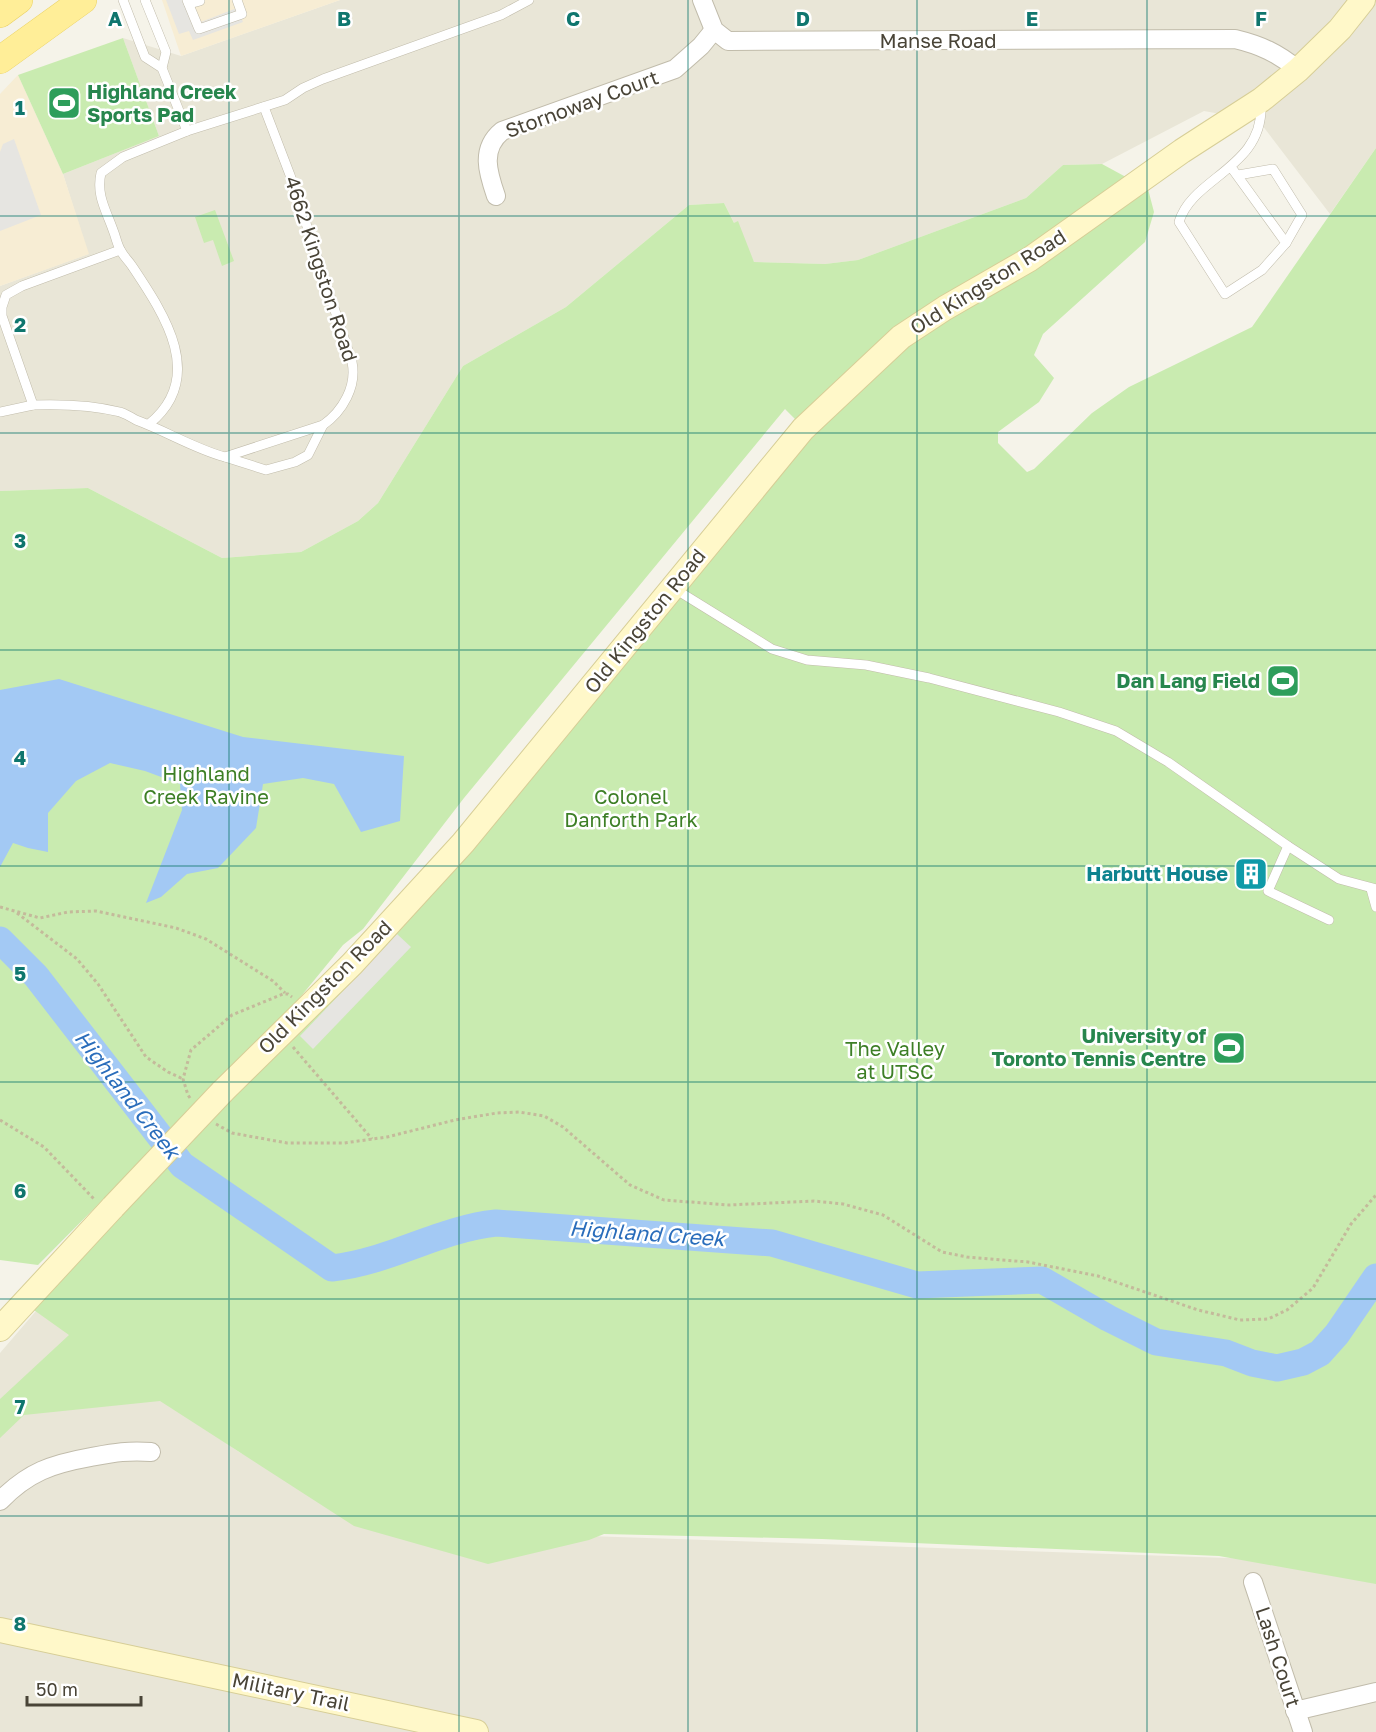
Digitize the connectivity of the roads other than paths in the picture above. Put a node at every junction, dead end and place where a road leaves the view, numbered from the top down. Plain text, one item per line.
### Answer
1 (19, 0) edge
2 (83, 0) edge
3 (123, 0) edge
4 (145, 0) edge
5 (200, 0) edge
6 (237, 0) edge
7 (529, 0) edge
8 (702, 0) edge
9 (1363, 0) edge
10 (188, 2) edge
11 (0, 14) edge
12 (714, 30) junction
13 (0, 60) edge
14 (162, 68) junction
15 (1298, 70) junction
16 (1261, 100) junction
17 (264, 107) junction
18 (187, 130) junction
19 (1231, 166) junction
20 (1238, 175) junction
21 (496, 196) dead end
22 (1286, 243) junction
23 (120, 250) junction
24 (33, 405) junction
25 (0, 412) edge
26 (149, 424) junction
27 (323, 425) junction
28 (225, 457) junction
29 (672, 587) junction
30 (1288, 846) junction
31 (1373, 889) edge
32 (1376, 907) edge
33 (1329, 920) dead end
34 (0, 1329) edge
35 (151, 1452) dead end
36 (0, 1501) edge
37 (1253, 1582) dead end
38 (0, 1630) edge
39 (1376, 1692) edge
40 (1295, 1711) junction
41 (476, 1732) edge
42 (1303, 1732) edge

1 - 11 main road
2 - 13 main road
3 - 14 lane
4 - 14 lane
5 - 10 lane
6 - 10 lane
7 - 17 lane
8 - 12 street
9 - 15 street, Old Kingston Road
12 - 15 street, Manse Road
12 - 21 street, Stornoway Court
14 - 18 lane
15 - 16 street, Old Kingston Road
16 - 19 lane
16 - 29 street, Old Kingston Road
17 - 18 lane
17 - 27 lane, 4662 Kingston Road
18 - 23 lane
19 - 20 lane
19 - 22 lane
20 - 22 lane
20 - 22 lane
23 - 24 lane
23 - 26 lane
24 - 25 lane, 4662 Kingston Road
24 - 26 lane, 4662 Kingston Road
26 - 28 lane, 4662 Kingston Road
27 - 28 lane, 4662 Kingston Road
27 - 28 lane, 4662 Kingston Road
29 - 30 lane
29 - 34 street, Old Kingston Road, bridge
30 - 31 lane
30 - 33 lane
31 - 32 lane
35 - 36 street
37 - 40 street, Lash Court
38 - 41 street, Military Trail
39 - 40 street
40 - 42 street, Lash Court

